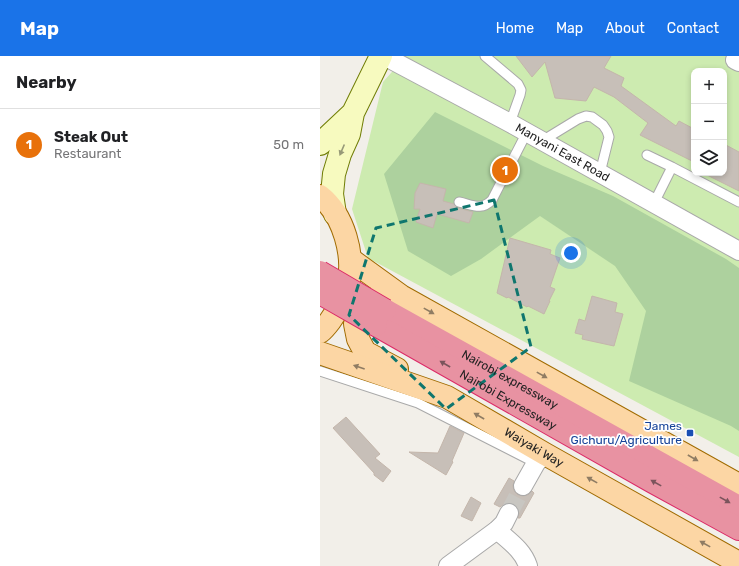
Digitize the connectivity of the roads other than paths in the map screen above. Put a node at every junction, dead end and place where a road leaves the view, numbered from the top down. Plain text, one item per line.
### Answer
1 (381, 56) edge
2 (384, 56) edge
3 (485, 56) edge
4 (353, 113) junction
5 (510, 123) junction
6 (534, 137) junction
7 (320, 144) edge
8 (647, 155) dead end
9 (672, 167) junction
10 (600, 173) junction
11 (320, 196) edge
12 (459, 202) dead end
13 (739, 202) edge
14 (654, 203) junction
15 (335, 214) junction
16 (739, 251) edge
17 (350, 259) junction
18 (320, 272) edge
19 (320, 293) edge
20 (393, 303) junction
21 (320, 332) edge
22 (320, 353) edge
23 (320, 371) edge
24 (447, 397) junction
25 (541, 459) junction
26 (739, 485) edge
27 (523, 486) tunnel mouth
28 (739, 507) edge
29 (510, 513) tunnel mouth
30 (739, 529) edge
31 (497, 530) junction
32 (513, 544) junction
33 (739, 563) edge
34 (448, 566) edge
35 (514, 566) edge
36 (528, 566) edge

1 - 4 main road
2 - 5 street, Manyani East Road
3 - 5 lane
4 - 7 main road
4 -> 15 main road
5 - 6 street, Manyani East Road
6 - 10 street, Manyani East Road
6 - 10 lane
6 - 12 lane
8 - 9 lane
9 - 13 lane
9 - 14 lane
10 - 14 street, Manyani East Road
11 - 15 main road
14 - 16 street, Manyani East Road
15 - 17 main road
17 - 20 main road
17 - 21 main road
18 - 20 highway, bridge
30 -> 19 highway, Nairobi Expressway, bridge
20 - 24 main road
20 -> 26 main road
20 -> 28 highway, Nairobi expressway
24 -> 22 main road, Waiyaki Way
23 - 25 lane
25 -> 24 main road, Waiyaki Way
25 - 27 street
33 -> 25 main road, Waiyaki Way
29 - 31 street
31 - 32 street
31 - 34 street
32 - 35 street
32 - 36 street

